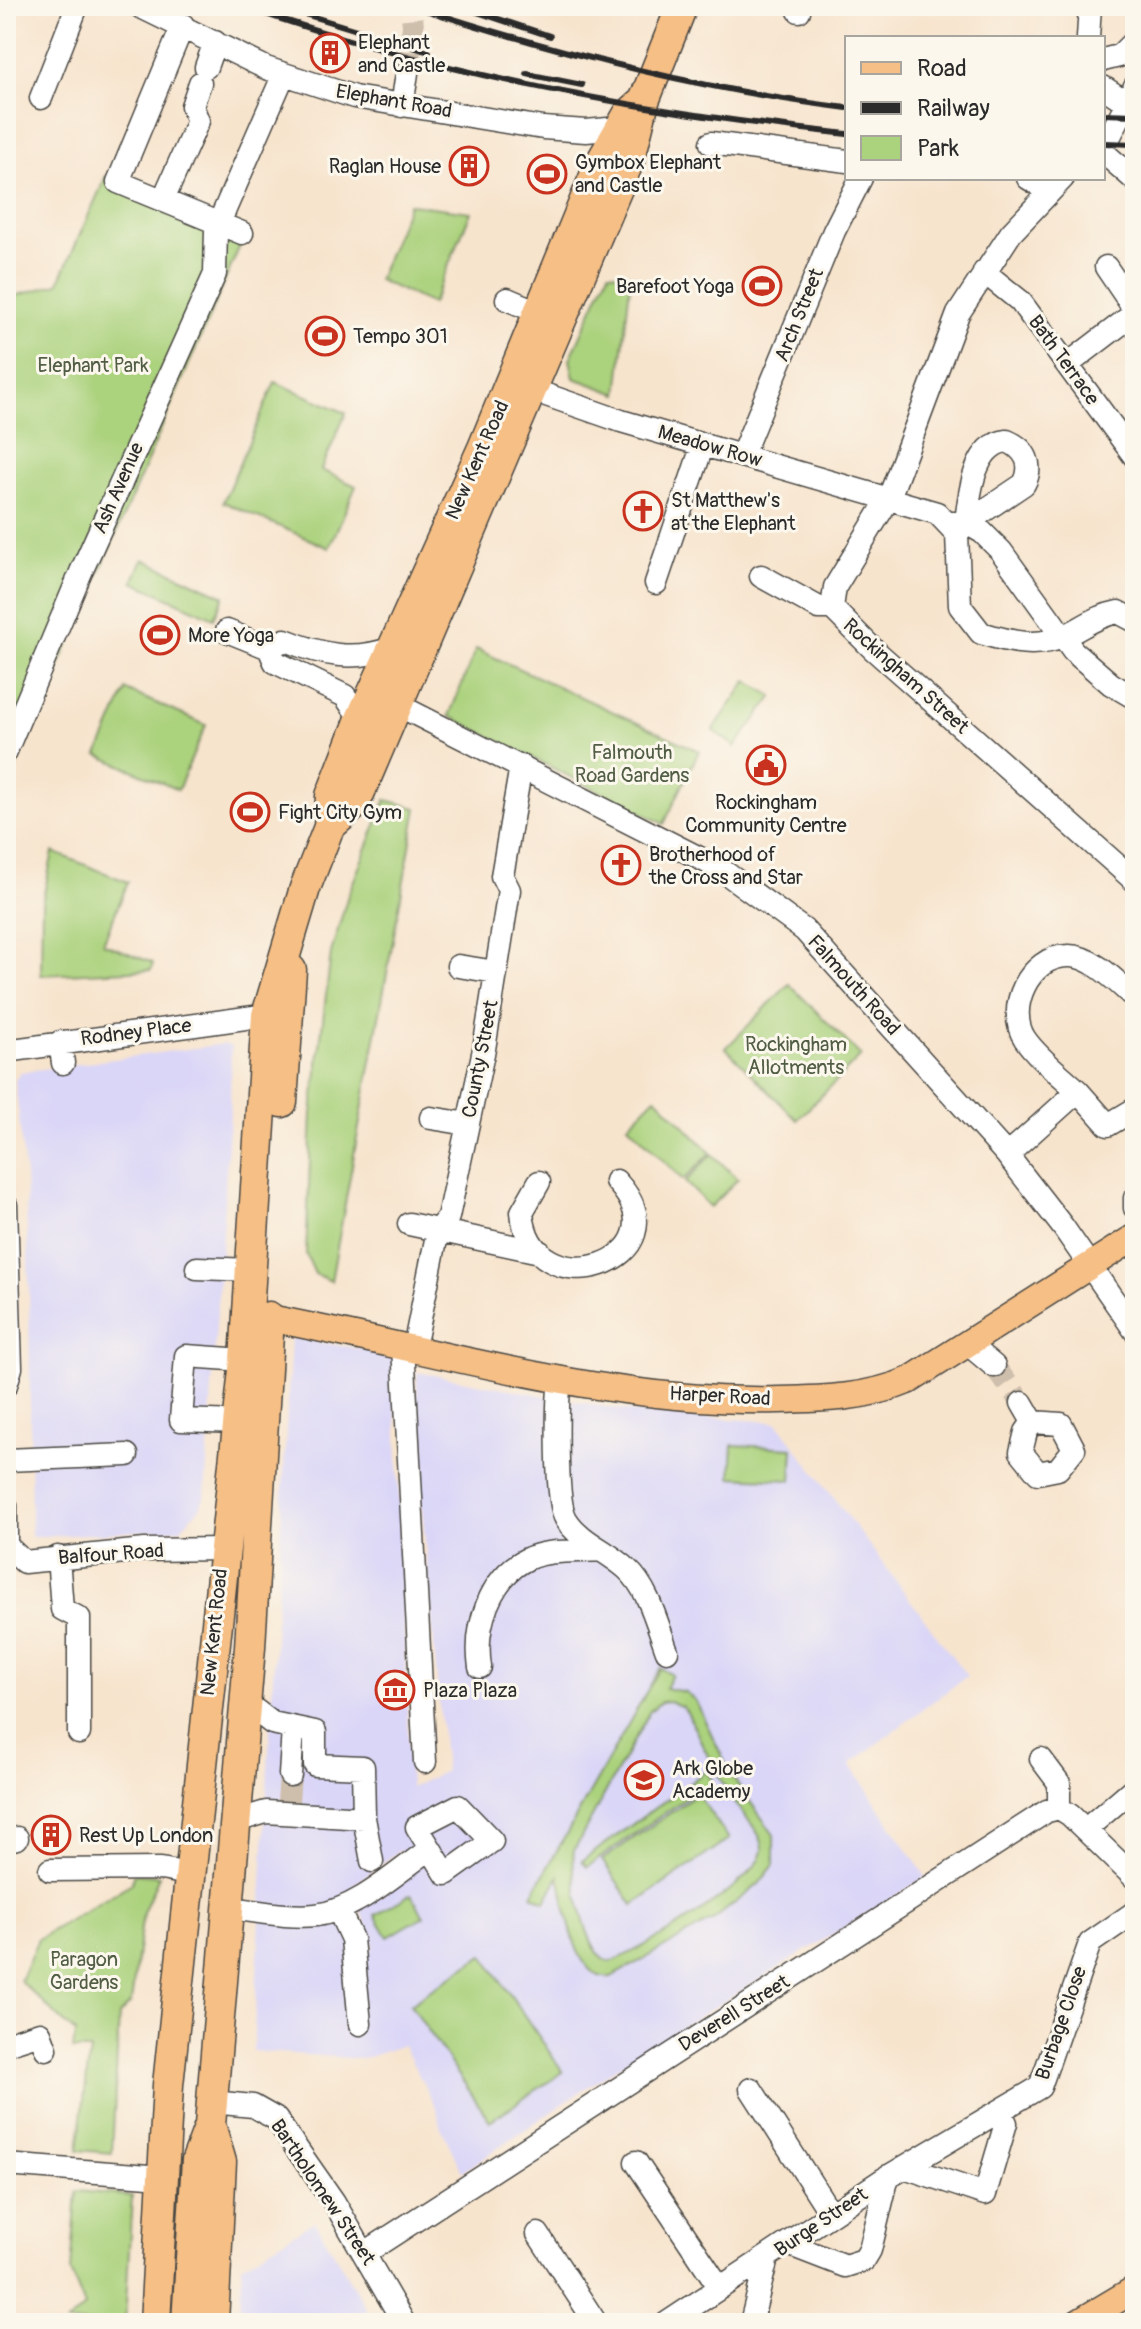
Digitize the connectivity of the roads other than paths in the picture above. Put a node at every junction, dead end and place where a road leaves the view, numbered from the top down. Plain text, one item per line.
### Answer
1 (77, 6) edge
2 (139, 6) edge
3 (682, 6) edge
4 (1090, 6) edge
5 (183, 25) junction
6 (1088, 36) edge
7 (1135, 40) edge
8 (215, 42) junction
9 (1105, 60) edge
10 (407, 73) tunnel mouth
11 (284, 74) junction
12 (1105, 88) edge
13 (1130, 94) edge
14 (41, 98) dead end
15 (644, 101) junction
16 (402, 106) junction
17 (619, 128) junction
18 (1105, 140) edge
19 (711, 143) dead end
20 (1105, 154) edge
21 (845, 161) edge
22 (860, 180) edge
23 (1135, 180) edge
24 (1056, 184) edge
25 (163, 200) junction
26 (219, 224) junction
27 (242, 233) dead end
28 (1106, 267) dead end
29 (984, 272) junction
30 (507, 299) dead end
31 (1135, 312) edge
32 (540, 313) junction
33 (1067, 365) junction
34 (532, 390) junction
35 (703, 444) junction
36 (742, 455) junction
37 (1135, 457) edge
38 (889, 498) junction
39 (957, 523) junction
40 (761, 576) dead end
41 (656, 583) dead end
42 (832, 608) junction
43 (1135, 621) edge
44 (227, 631) dead end
45 (1064, 637) junction
46 (269, 648) junction
47 (392, 648) junction
48 (1135, 698) edge
49 (396, 704) junction
50 (353, 708) junction
51 (6, 751) edge
52 (521, 766) junction
53 (329, 827) junction
54 (1135, 881) edge
55 (290, 945) junction
56 (458, 966) dead end
57 (496, 972) junction
58 (1135, 998) edge
59 (267, 1015) junction
60 (6, 1051) edge
61 (1078, 1091) junction
62 (1135, 1109) edge
63 (431, 1118) dead end
64 (468, 1124) junction
65 (1007, 1155) junction
66 (616, 1181) dead end
67 (539, 1182) dead end
68 (1135, 1198) edge
69 (6, 1205) edge
70 (1135, 1208) edge
71 (409, 1224) dead end
72 (438, 1230) junction
73 (1135, 1237) edge
74 (540, 1252) junction
75 (1090, 1266) junction
76 (197, 1268) dead end
77 (253, 1270) junction
78 (269, 1318) junction
79 (1135, 1331) edge
80 (969, 1345) junction
81 (409, 1347) junction
82 (245, 1360) junction
83 (994, 1366) tunnel mouth
84 (560, 1378) junction
85 (6, 1385) edge
86 (237, 1422) junction
87 (127, 1455) dead end
88 (6, 1460) edge
89 (6, 1506) edge
90 (6, 1545) edge
91 (223, 1549) junction
92 (601, 1550) junction
93 (58, 1557) junction
94 (667, 1651) dead end
95 (480, 1667) dead end
96 (246, 1703) junction
97 (293, 1729) junction
98 (79, 1733) dead end
99 (1041, 1759) dead end
100 (425, 1762) dead end
101 (290, 1775) tunnel mouth
102 (1135, 1787) edge
103 (1059, 1808) junction
104 (364, 1818) junction
105 (236, 1821) junction
106 (1086, 1829) junction
107 (430, 1849) dead end
108 (372, 1861) dead end
109 (50, 1870) dead end
110 (189, 1874) junction
111 (1135, 1878) edge
112 (228, 1908) junction
113 (338, 1909) junction
114 (1135, 1912) edge
115 (360, 2024) dead end
116 (6, 2044) edge
117 (46, 2049) dead end
118 (751, 2089) dead end
119 (1000, 2112) junction
120 (211, 2113) junction
121 (978, 2125) joint
122 (636, 2162) dead end
123 (6, 2165) edge
124 (896, 2172) junction
125 (162, 2177) junction
126 (831, 2214) junction
127 (538, 2234) dead end
128 (788, 2244) junction
129 (365, 2253) junction
130 (767, 2258) junction
131 (720, 2288) junction
132 (1135, 2289) edge
133 (155, 2323) edge
134 (187, 2323) edge
135 (213, 2323) edge
136 (404, 2323) edge
137 (596, 2323) edge
138 (667, 2323) edge
139 (751, 2323) edge
140 (1078, 2323) edge

1 - 14 street
2 - 5 street, Elephant Road
3 - 15 highway, New Kent Road
4 - 6 street
5 - 8 street, Elephant Road
5 - 25 street
7 - 9 street
8 - 11 street, Elephant Road
8 - 25 street
10 - 16 street
11 - 16 street, Elephant Road
11 - 26 street, Ash Avenue
12 - 13 street
13 - 18 street
15 - 17 highway, New Kent Road
15 - 34 highway, New Kent Road
16 - 17 street, Elephant Road
17 - 32 highway, New Kent Road
19 - 21 street
20 - 23 street
22 - 36 street, Arch Street
24 - 29 street, Rockingham Street
25 - 26 street
26 - 27 street
26 - 51 street, Ash Avenue
28 - 31 street
29 - 33 street, Bath Terrace
29 - 38 street, Rockingham Street
30 - 32 street
31 - 33 street
32 - 47 highway, New Kent Road
33 - 37 street, Bath Terrace
34 - 35 street, Meadow Row
34 - 49 highway, New Kent Road
35 - 36 street, Meadow Row
35 - 41 street
36 - 38 street, Meadow Row
38 - 39 street, Meadow Row
38 - 42 street, Rockingham Street
39 - 45 street, Meadow Row
39 - 45 street
40 - 42 street
42 - 54 street, Rockingham Street
43 - 45 street
44 - 46 street
45 - 48 street, Meadow Row
46 - 47 street
46 - 50 street
47 - 50 highway, New Kent Road
49 - 52 street, Falmouth Road
49 - 53 highway, New Kent Road
50 - 53 highway, New Kent Road
52 - 57 street, County Street
52 - 65 street, Falmouth Road
53 - 55 highway, New Kent Road
55 - 59 highway, New Kent Road
55 - 78 highway, New Kent Road
56 - 57 street
57 - 64 street, County Street
58 - 61 street
59 - 60 street, Rodney Place
59 - 77 highway, New Kent Road
61 - 62 street
61 - 65 street
63 - 64 street
64 - 72 street, County Street
65 - 75 street, Falmouth Road
66 - 74 street
67 - 74 street
68 - 70 street
69 - 85 street
71 - 72 street
72 - 74 street
72 - 81 street, County Street
73 - 75 main road, Harper Road
75 - 79 street, Falmouth Road
75 - 80 main road, Harper Road
76 - 77 street
77 - 82 highway, New Kent Road
78 - 81 main road, Harper Road
78 - 96 highway, New Kent Road
80 - 83 street
80 - 84 main road, Harper Road
81 - 84 main road, Harper Road
81 - 100 street, County Street
82 - 86 highway, New Kent Road
82 - 86 street
84 - 92 street
86 - 91 highway, New Kent Road
87 - 88 street
89 - 90 street
90 - 93 street, Balfour Road
91 - 93 street, Balfour Road
91 - 110 highway, New Kent Road
92 - 94 street
92 - 95 street
93 - 98 street
96 - 97 street
96 - 105 highway, New Kent Road
97 - 101 street
97 - 104 street
99 - 103 street
102 - 106 street
103 - 106 street
103 - 129 street, Deverell Street
104 - 105 street
104 - 108 street
105 - 112 highway, New Kent Road
106 - 111 street
107 - 113 street
109 - 110 street
110 - 125 highway, New Kent Road
112 - 113 street
112 - 120 highway, New Kent Road
113 - 115 street
114 - 119 street, Burbage Close
116 - 117 street
118 - 126 street
119 - 121 street, Burbage Close
119 - 124 street
120 - 129 street, Bartholomew Street
120 - 134 highway
120 - 135 highway, New Kent Road
121 - 124 street, Burge Street
122 - 131 street
123 - 125 street
124 - 126 street, Burge Street
124 - 128 street
125 - 133 highway, New Kent Road
126 - 128 street, Burge Street
127 - 137 street
128 - 130 street, Burge Street
129 - 136 street, Bartholomew Street
130 - 131 street, Burge Street
130 - 139 street
131 - 138 street, Burge Street
132 - 140 main road

